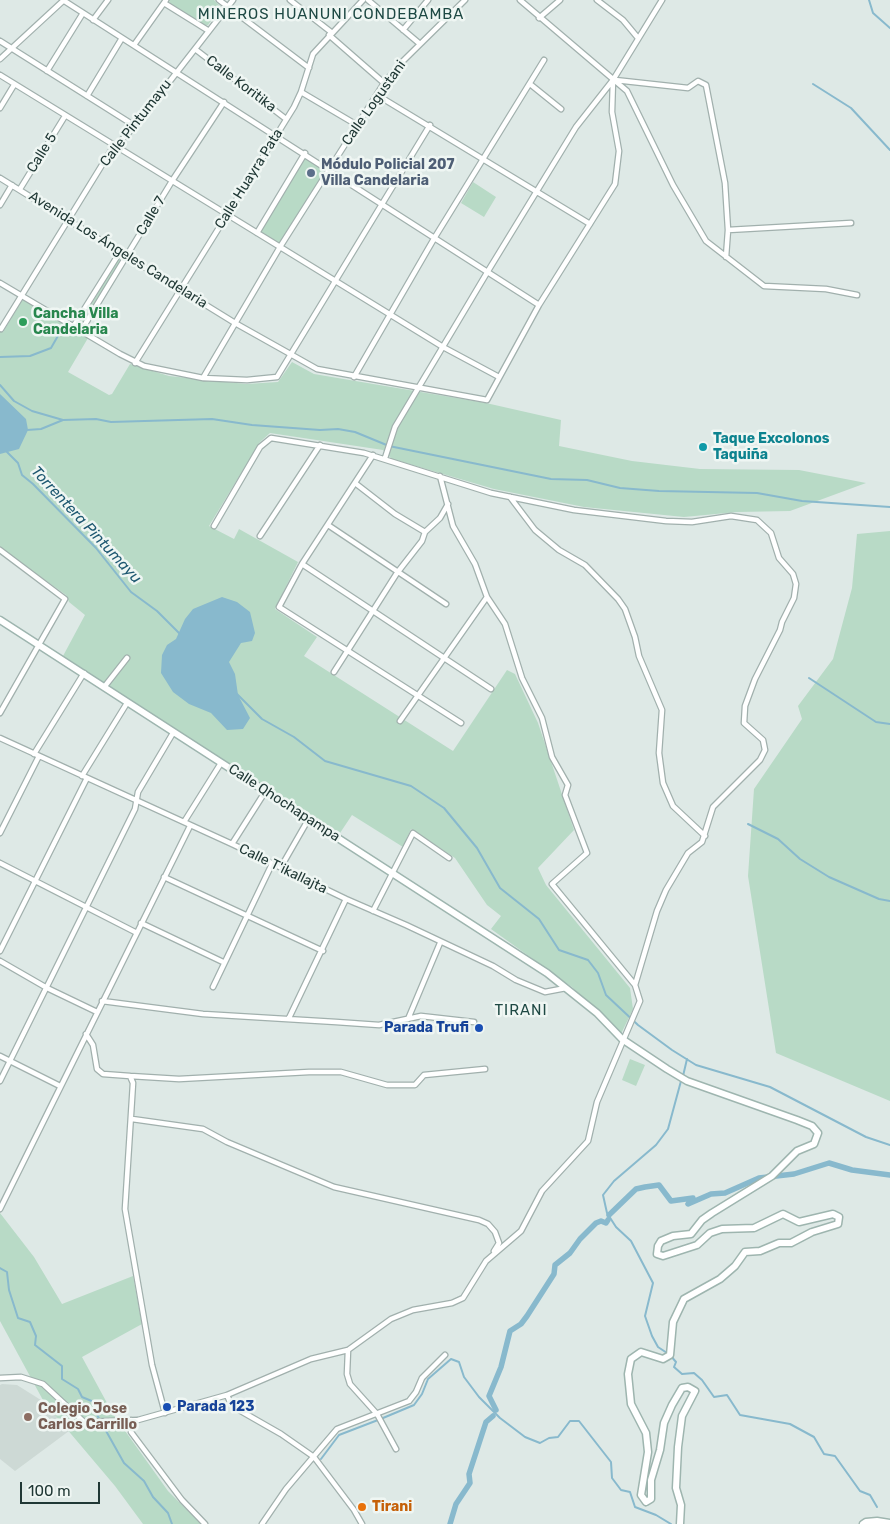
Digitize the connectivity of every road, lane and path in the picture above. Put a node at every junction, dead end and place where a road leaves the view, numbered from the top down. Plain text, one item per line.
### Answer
1 (63, 0) edge
2 (108, 0) edge
3 (219, 0) edge
4 (233, 0) edge
5 (290, 0) edge
6 (363, 0) edge
7 (368, 0) edge
8 (428, 0) edge
9 (465, 0) edge
10 (520, 0) edge
11 (560, 0) edge
12 (596, 0) edge
13 (165, 1) edge
14 (660, 1) edge
15 (228, 6) junction
16 (83, 13) junction
17 (539, 18) junction
18 (93, 20) junction
19 (403, 30) junction
20 (209, 31) junction
21 (330, 33) junction
22 (122, 38) junction
23 (638, 38) junction
24 (0, 41) edge
25 (420, 44) junction
26 (134, 45) junction
27 (195, 48) junction
28 (12, 49) junction
29 (0, 59) edge
30 (544, 60) dead end
31 (308, 68) junction
32 (47, 71) junction
33 (176, 73) junction
34 (0, 75) edge
35 (613, 80) junction
36 (384, 83) junction
37 (530, 84) junction
38 (14, 85) junction
39 (301, 92) junction
40 (377, 95) junction
41 (87, 96) junction
42 (224, 102) junction
43 (0, 108) edge
44 (561, 109) dead end
45 (66, 116) junction
46 (286, 118) junction
47 (356, 125) junction
48 (430, 125) junction
49 (135, 126) junction
50 (276, 135) junction
51 (116, 147) junction
52 (305, 153) junction
53 (483, 159) junction
54 (330, 169) junction
55 (0, 178) edge
56 (172, 181) junction
57 (12, 185) junction
58 (20, 189) junction
59 (536, 193) junction
60 (382, 203) junction
61 (0, 205) edge
62 (226, 214) junction
63 (68, 219) junction
64 (851, 223) dead end
65 (590, 224) junction
66 (728, 230) junction
67 (257, 233) junction
68 (434, 237) junction
69 (280, 248) junction
70 (120, 252) junction
71 (127, 256) junction
72 (726, 257) junction
73 (488, 271) junction
74 (336, 281) junction
75 (0, 283) edge
76 (181, 289) junction
77 (857, 295) dead end
78 (22, 296) junction
79 (539, 305) junction
80 (390, 314) junction
81 (235, 323) junction
82 (73, 326) junction
83 (1, 329) edge
84 (81, 332) junction
85 (443, 347) junction
86 (292, 355) junction
87 (135, 363) junction
88 (354, 376) junction
89 (499, 377) junction
90 (203, 378) junction
91 (419, 388) junction
92 (320, 445) junction
93 (373, 455) junction
94 (385, 458) junction
95 (440, 476) junction
96 (355, 483) junction
97 (510, 497) junction
98 (448, 504) junction
99 (328, 525) junction
100 (214, 526) dead end
101 (425, 532) junction
102 (260, 536) dead end
103 (0, 550) edge
104 (302, 564) junction
105 (397, 573) junction
106 (486, 597) junction
107 (446, 604) dead end
108 (371, 612) junction
109 (0, 620) edge
110 (38, 644) junction
111 (348, 652) junction
112 (127, 658) dead end
113 (443, 658) junction
114 (334, 672) dead end
115 (84, 673) junction
116 (105, 686) junction
117 (491, 689) dead end
118 (416, 696) junction
119 (127, 703) junction
120 (0, 713) edge
121 (400, 722) dead end
122 (461, 723) dead end
123 (173, 733) junction
124 (0, 738) edge
125 (36, 755) junction
126 (221, 763) junction
127 (84, 777) junction
128 (265, 792) junction
129 (136, 800) junction
130 (308, 820) junction
131 (184, 822) junction
132 (190, 826) junction
133 (0, 833) edge
134 (705, 836) junction
135 (232, 844) junction
136 (449, 858) dead end
137 (0, 863) edge
138 (272, 864) junction
139 (281, 867) junction
140 (391, 874) junction
141 (164, 878) junction
142 (35, 882) junction
143 (346, 899) junction
144 (87, 908) junction
145 (373, 911) junction
146 (246, 916) junction
147 (141, 923) junction
148 (136, 933) junction
149 (440, 943) junction
150 (0, 951) edge
151 (322, 951) junction
152 (0, 961) edge
153 (223, 962) junction
154 (635, 985) junction
155 (213, 987) dead end
156 (47, 988) junction
157 (566, 988) junction
158 (102, 1001) junction
159 (97, 1012) junction
160 (289, 1018) junction
161 (408, 1019) junction
162 (474, 1022) dead end
163 (86, 1034) junction
164 (624, 1035) junction
165 (0, 1056) edge
166 (10, 1061) junction
167 (485, 1069) dead end
168 (130, 1076) junction
169 (0, 1081) edge
170 (60, 1086) junction
171 (132, 1119) junction
172 (0, 1209) edge
173 (492, 1254) junction
174 (348, 1350) junction
175 (445, 1354) dead end
176 (0, 1378) edge
177 (227, 1395) junction
178 (166, 1413) junction
179 (377, 1414) junction
180 (131, 1420) junction
181 (396, 1449) dead end
182 (314, 1458) junction
183 (890, 1523) edge
184 (205, 1524) edge
185 (262, 1524) edge
186 (362, 1524) edge
187 (680, 1524) edge
188 (863, 1524) edge

1 - 16 street
1 - 28 street
2 - 18 street
3 - 15 street
4 - 15 street, Calle Pintumayu
5 - 21 street
6 - 21 street, Calle Huayra Pata
7 - 19 street
8 - 19 street
9 - 25 street, Calle Logustani
10 - 17 street
11 - 17 street
12 - 23 street
13 - 20 street
13 - 26 street
14 - 23 street
15 - 20 street, Calle Pintumayu
15 - 31 street
16 - 18 street
16 - 32 street
17 - 35 street
18 - 22 street
19 - 25 street
20 - 27 street, Calle Pintumayu
21 - 31 street, Calle Huayra Pata
21 - 36 street
22 - 26 street
22 - 41 street
23 - 35 street
24 - 28 street
25 - 36 street, Calle Logustani
26 - 33 street
27 - 33 street, Calle Pintumayu
27 - 46 street, Calle Koritika
28 - 29 street
28 - 32 street
30 - 37 street
31 - 39 street, Calle Huayra Pata
32 - 41 street
33 - 42 street
33 - 49 street, Calle Pintumayu
34 - 38 street
35 - 59 street
35 - 65 street
35 - 66 street
35 - 72 street
36 - 40 street, Calle Logustani
37 - 44 street
37 - 53 street
38 - 43 street
38 - 45 street
39 - 46 street, Calle Huayra Pata
39 - 47 street
40 - 47 street, Calle Logustani
40 - 48 street
41 - 49 street
42 - 50 street
42 - 56 street, Calle 7
45 - 51 street
45 - 58 street, Calle 5
46 - 50 street, Calle Huayra Pata
47 - 54 street, Calle Logustani
48 - 53 street
48 - 60 street
49 - 51 street, Calle Pintumayu
50 - 52 street
50 - 62 street, Calle Huayra Pata
51 - 56 street
51 - 63 street, Calle Pintumayu
52 - 54 street
52 - 67 street
53 - 59 street
53 - 68 street
54 - 60 street
54 - 69 street, Calle Logustani
55 - 57 street, Avenida Los Ángeles Candelaria
56 - 62 street
56 - 71 street, Calle 7
57 - 58 street, Avenida Los Ángeles Candelaria
57 - 61 street
58 - 63 street, Avenida Los Ángeles Candelaria
59 - 65 street
59 - 73 street
60 - 68 street
60 - 74 street
62 - 67 street
62 - 76 street, Calle Huayra Pata
63 - 70 street, Avenida Los Ángeles Candelaria
63 - 78 street, Calle Pintumayu
64 - 66 street
65 - 79 street
66 - 72 street
67 - 69 street
68 - 73 street
68 - 80 street
69 - 74 street
69 - 81 street, Calle Logustani
70 - 71 street, Avenida Los Ángeles Candelaria
70 - 82 street
71 - 76 street, Avenida Los Ángeles Candelaria
71 - 84 street, Calle 7
72 - 77 street
73 - 79 street
73 - 85 street
74 - 80 street
74 - 86 street
75 - 78 street
76 - 81 street, Avenida Los Ángeles Candelaria
76 - 87 street, Calle Huayra Pata
78 - 82 street
78 - 83 street, Calle Pintumayu
79 - 89 street
80 - 85 street
80 - 88 street
81 - 86 street, Avenida Los Ángeles Candelaria
81 - 90 street, Calle Logustani
82 - 84 street
84 - 87 street
85 - 89 street
85 - 91 street
86 - 88 street, Avenida Los Ángeles Candelaria
86 - 90 street
87 - 90 street
88 - 91 street, Avenida Los Ángeles Candelaria
89 - 91 street, Avenida Los Ángeles Candelaria
91 - 94 street
92 - 93 street
92 - 100 street
92 - 102 street
93 - 94 street
93 - 96 street
94 - 95 street
95 - 97 street
95 - 98 street
96 - 99 street
96 - 101 street
97 - 134 street
97 - 134 street
98 - 101 street
98 - 106 street
99 - 104 street
99 - 105 street
101 - 105 street
103 - 110 street
104 - 108 street
104 - 111 street
105 - 107 street
105 - 108 street
106 - 113 street
106 - 154 street
108 - 111 street
108 - 113 street
109 - 110 street, Calle Qhochapampa
110 - 115 street, Calle Qhochapampa
110 - 120 street
111 - 114 street
111 - 118 street
112 - 116 street
113 - 117 street
113 - 118 street
115 - 116 street, Calle Qhochapampa
115 - 125 street
116 - 119 street, Calle Qhochapampa
118 - 121 street
118 - 122 street
119 - 123 street, Calle Qhochapampa
119 - 127 street
123 - 126 street, Calle Qhochapampa
123 - 129 street
124 - 125 street, Calle T'ikallajta
125 - 127 street, Calle T'ikallajta
125 - 133 street
126 - 128 street, Calle Qhochapampa
126 - 131 street
127 - 129 street, Calle T'ikallajta
127 - 142 street
128 - 130 street, Calle Qhochapampa
128 - 135 street
129 - 131 street, Calle T'ikallajta
129 - 144 street
130 - 139 street
130 - 140 street, Calle Qhochapampa
131 - 132 street, Calle T'ikallajta
132 - 135 street, Calle T'ikallajta
132 - 141 street
134 - 154 street
135 - 138 street, Calle T'ikallajta
136 - 140 street
137 - 142 street
138 - 139 street, Calle T'ikallajta
138 - 146 street
139 - 143 street, Calle T'ikallajta
140 - 145 street
140 - 157 street, Calle Qhochapampa
141 - 146 street
141 - 147 street
142 - 144 street
142 - 150 street
143 - 145 street, Calle T'ikallajta
143 - 151 street
144 - 148 street
144 - 156 street
145 - 149 street, Calle T'ikallajta
146 - 151 street
146 - 153 street
147 - 148 street
147 - 153 street
148 - 158 street
149 - 157 street, Calle T'ikallajta
149 - 161 street
151 - 160 street
152 - 156 street
153 - 155 street
154 - 164 street
156 - 159 street
156 - 166 street
157 - 164 street, Calle Qhochapampa
158 - 159 street
158 - 160 street
159 - 163 street
160 - 161 street
161 - 162 street
163 - 168 street
163 - 170 street
164 - 173 street
164 - 187 street, Calle Qhochapampa
165 - 166 street
166 - 169 street
166 - 170 street
167 - 168 street
168 - 171 street
170 - 172 street
171 - 173 street
171 - 178 street
173 - 174 street
174 - 177 street
174 - 179 street
175 - 179 street
176 - 180 street
177 - 178 street
177 - 182 street
178 - 180 street
179 - 181 street
179 - 182 street
180 - 184 street
182 - 185 street
182 - 186 street
183 - 188 street

